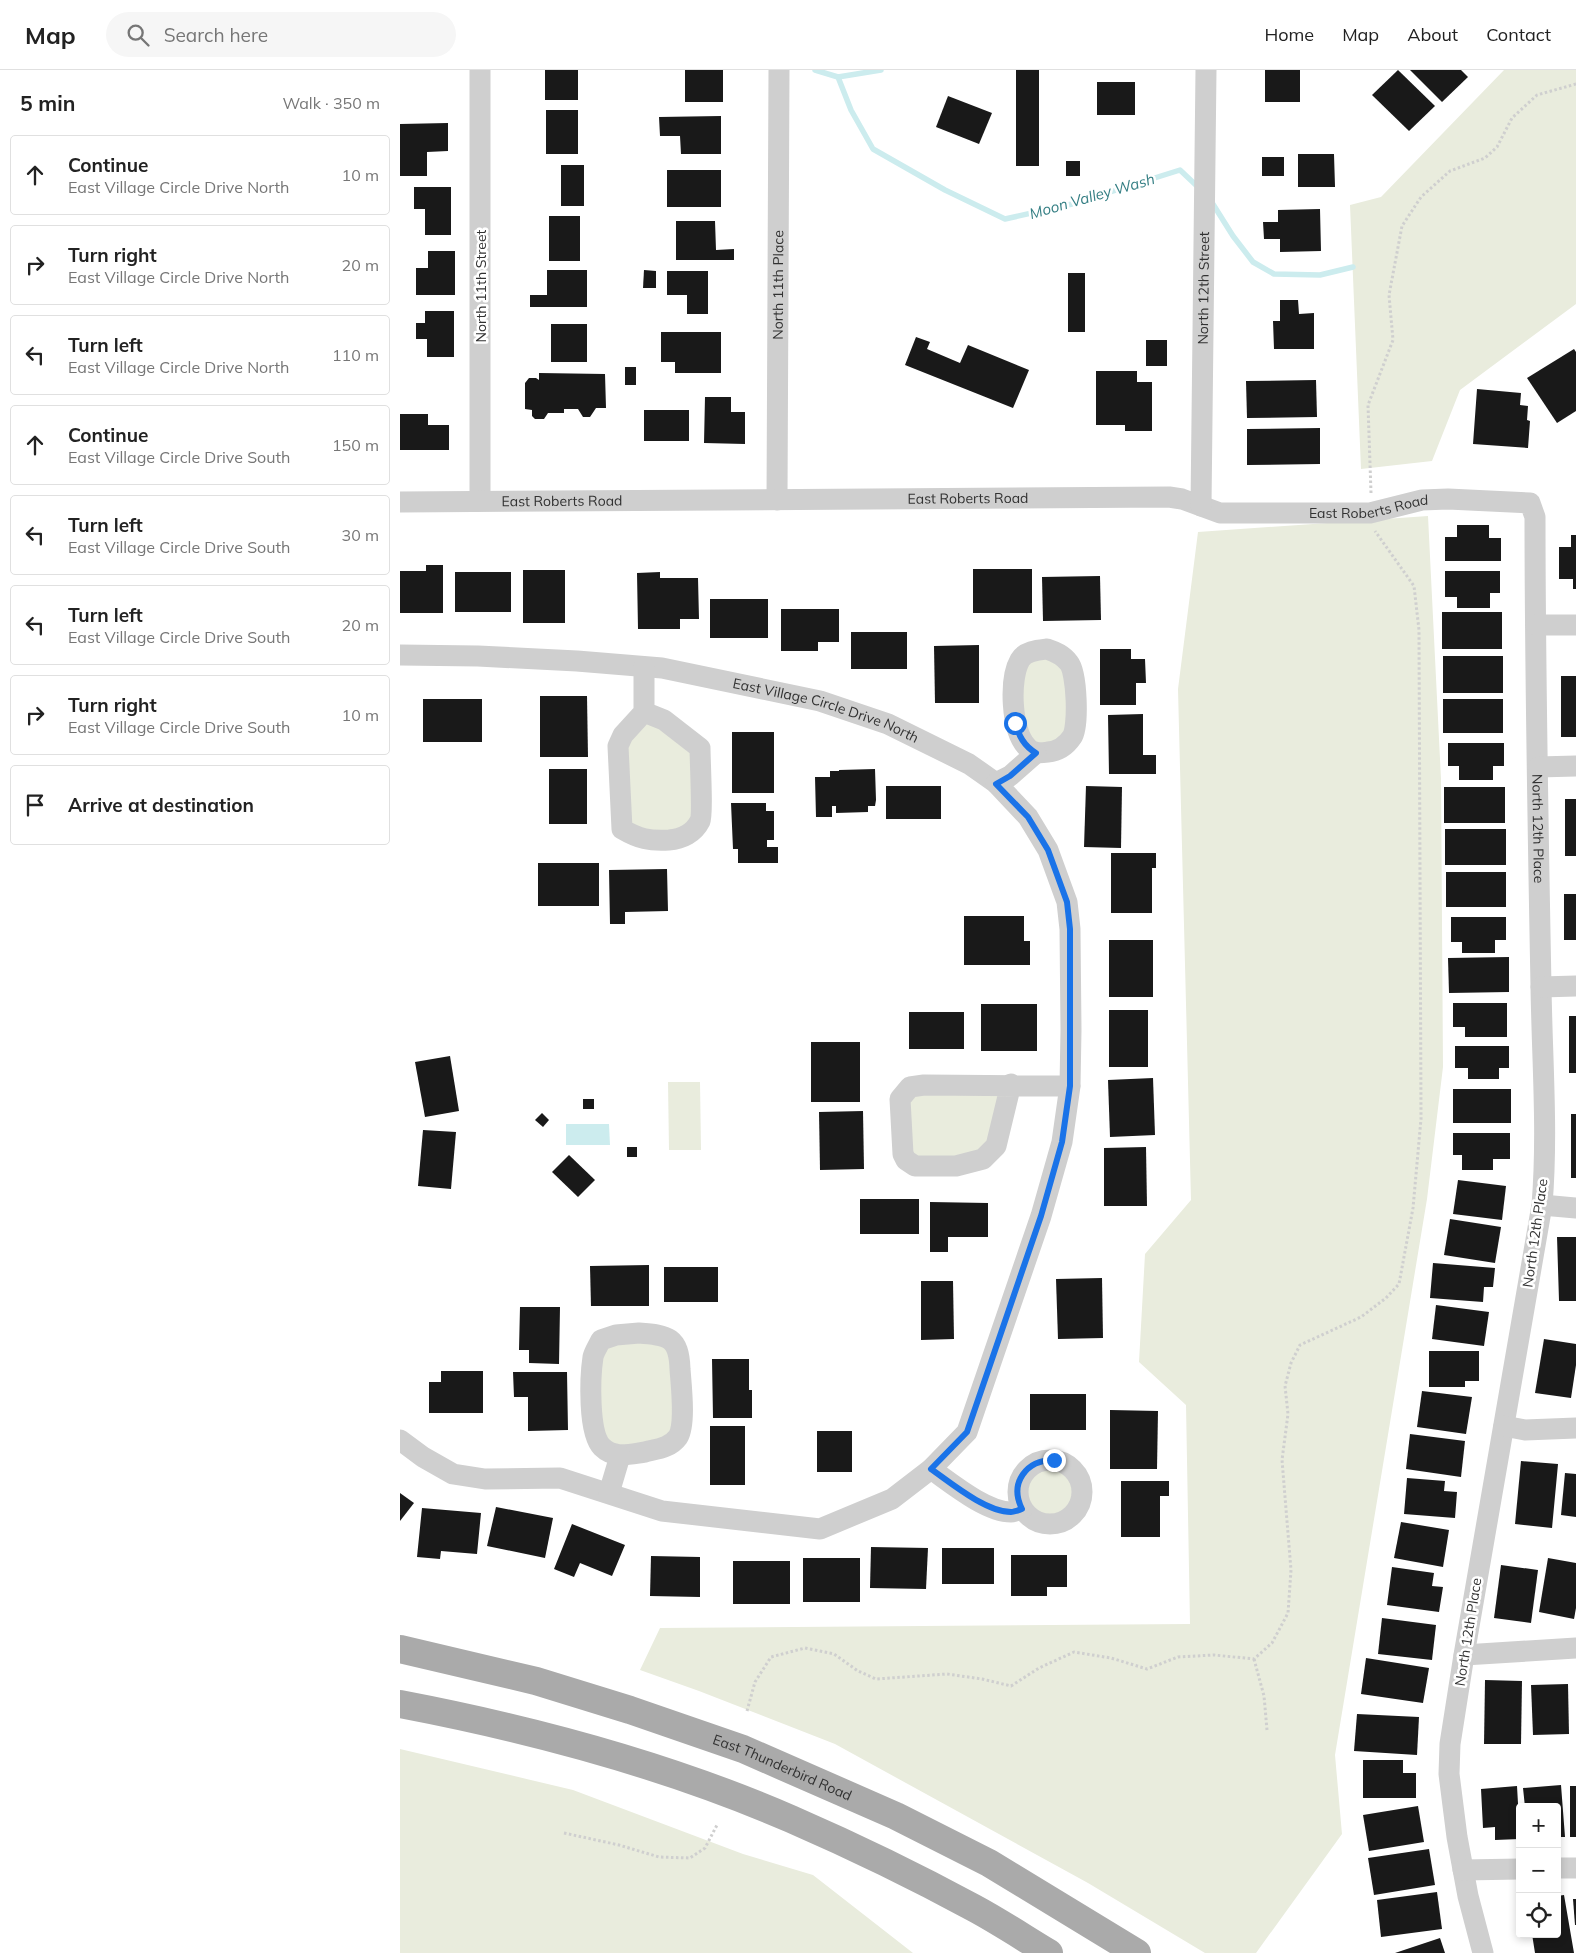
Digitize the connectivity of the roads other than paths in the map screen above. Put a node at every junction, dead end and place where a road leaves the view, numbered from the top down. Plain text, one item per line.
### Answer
1 (480, 70) edge
2 (779, 70) edge
3 (1206, 70) edge
4 (777, 500) junction
5 (480, 501) junction
6 (400, 502) edge
7 (1530, 503) joint
8 (1201, 506) junction
9 (1536, 625) junction
10 (1576, 626) edge
11 (400, 655) edge
12 (644, 667) junction
13 (644, 712) junction
14 (1036, 753) junction
15 (1576, 766) edge
16 (1538, 767) junction
17 (996, 784) junction
18 (1576, 986) edge
19 (1541, 987) junction
20 (1011, 1084) junction
21 (1070, 1086) junction
22 (1542, 1205) junction
23 (1576, 1208) edge
24 (1504, 1426) junction
25 (1576, 1428) edge
26 (400, 1440) edge
27 (620, 1456) junction
28 (931, 1469) junction
29 (609, 1493) junction
30 (1022, 1509) dead end
31 (1576, 1648) edge
32 (400, 1649) edge
33 (1464, 1655) junction
34 (400, 1704) edge
35 (1561, 1868) edge
36 (1576, 1868) edge
37 (1516, 1869) edge
38 (1463, 1870) junction
39 (1048, 1953) edge
40 (1137, 1953) edge
41 (1483, 1953) edge

1 - 5 street, North 11th Street
2 - 4 street, North 11th Place
3 - 8 street, North 12th Street
4 - 5 street, East Roberts Road
4 - 8 street, East Roberts Road
5 - 6 street, East Roberts Road
7 - 8 street, East Roberts Road
7 - 9 street, North 12th Place
9 - 10 street
9 - 16 street, North 12th Place
11 - 12 street, East Village Circle Drive North
12 - 13 street
12 - 17 street, East Village Circle Drive North
13 - 13 street
14 - 14 street
14 - 17 street
15 - 16 street
16 - 19 street, North 12th Place
17 - 21 street, East Village Circle Drive North
18 - 19 street
19 - 22 street, North 12th Place
20 - 20 street
20 - 21 street
21 - 28 street, East Village Circle Drive North
22 - 23 street
22 - 24 street, North 12th Place
24 - 25 street
24 - 33 street, North 12th Place
26 - 29 street, East Village Circle Drive North
27 - 27 street
27 - 29 street
28 - 29 street, East Village Circle Drive North
28 - 30 street
31 - 33 street
32 - 40 main road, East Thunderbird Road
33 - 38 street, North 12th Place
34 - 39 main road
35 - 36 street
37 - 38 street
38 - 41 street, North 12th Place

